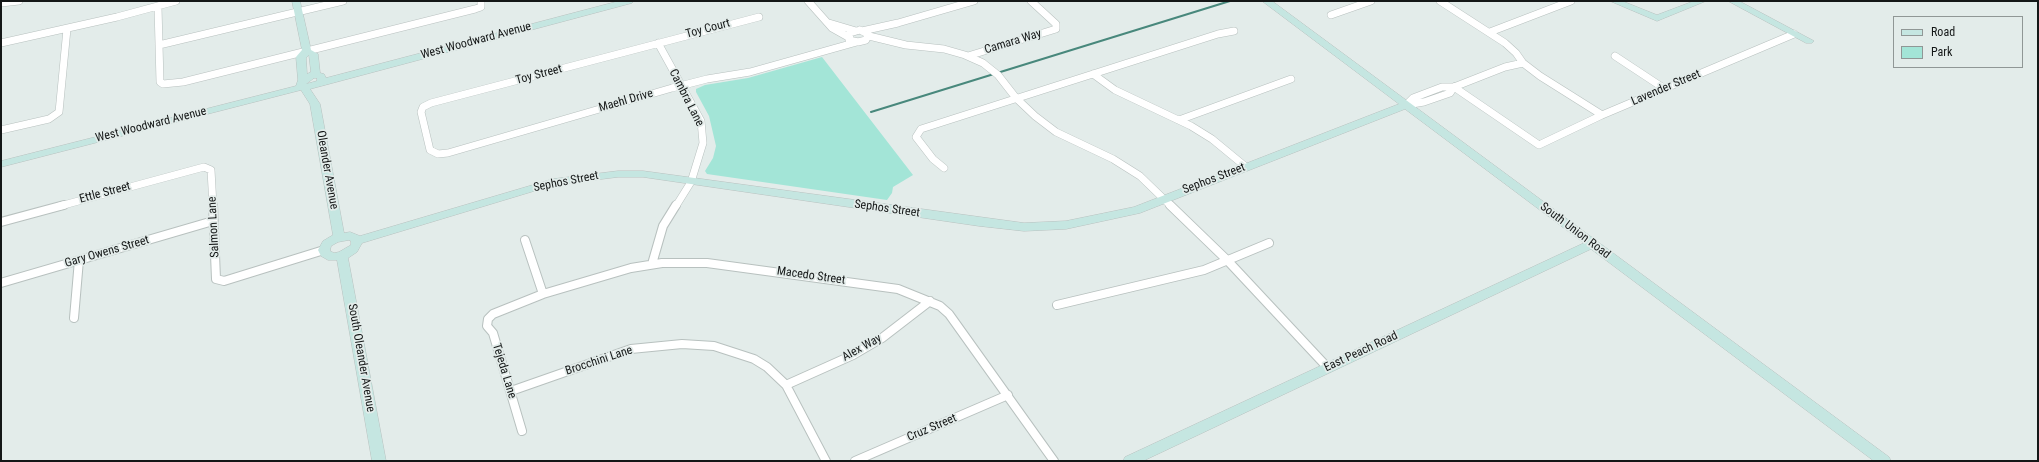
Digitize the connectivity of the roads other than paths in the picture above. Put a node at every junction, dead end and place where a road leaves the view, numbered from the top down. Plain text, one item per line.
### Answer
1 (19, 1) edge
2 (176, 1) edge
3 (296, 1) edge
4 (343, 1) edge
5 (481, 1) edge
6 (612, 1) edge
7 (808, 1) edge
8 (974, 1) edge
9 (1031, 1) edge
10 (1266, 1) edge
11 (1371, 1) edge
12 (1440, 1) edge
13 (1571, 1) edge
14 (1614, 1) edge
15 (1702, 1) edge
16 (1732, 1) edge
17 (625, 2) edge
18 (1, 3) edge
19 (158, 6) junction
20 (300, 12) junction
21 (1331, 15) dead end
22 (760, 17) dead end
23 (828, 22) junction
24 (898, 23) junction
25 (67, 29) junction
26 (884, 30) junction
27 (859, 31) junction
28 (1234, 31) dead end
29 (1490, 32) junction
30 (1794, 34) junction
31 (869, 35) junction
32 (848, 37) junction
33 (881, 39) junction
34 (1809, 41) dead end
35 (859, 42) junction
36 (1, 43) edge
37 (658, 43) junction
38 (897, 44) junction
39 (159, 45) junction
40 (307, 51) junction
41 (815, 53) junction
42 (968, 56) junction
43 (1615, 56) dead end
44 (1523, 63) junction
45 (1093, 74) junction
46 (320, 79) junction
47 (1291, 79) dead end
48 (302, 84) junction
49 (680, 85) junction
50 (1454, 87) junction
51 (1665, 89) junction
52 (1016, 98) junction
53 (315, 104) junction
54 (1406, 105) junction
55 (1602, 116) junction
56 (1179, 120) junction
57 (1, 130) edge
58 (438, 154) joint
59 (1, 159) edge
60 (1, 164) edge
61 (1246, 167) junction
62 (209, 168) joint
63 (944, 168) dead end
64 (691, 182) junction
65 (1164, 198) junction
66 (213, 221) junction
67 (1, 222) edge
68 (339, 237) junction
69 (525, 240) dead end
70 (357, 241) junction
71 (1269, 243) dead end
72 (1592, 244) junction
73 (324, 250) junction
74 (342, 256) junction
75 (79, 260) junction
76 (1228, 261) junction
77 (652, 264) junction
78 (1, 283) edge
79 (543, 294) junction
80 (930, 300) junction
81 (1057, 305) dead end
82 (493, 314) joint
83 (74, 318) dead end
84 (1328, 368) junction
85 (786, 385) junction
86 (511, 391) junction
87 (1008, 395) junction
88 (522, 430) dead end
89 (379, 461) edge
90 (826, 461) edge
91 (855, 461) edge
92 (1054, 461) edge
93 (1130, 461) edge
94 (1884, 461) edge

1 - 18 street
2 - 19 street
3 - 20 street
4 - 20 street
5 - 40 street
6 - 46 street, West Woodward Avenue
7 - 23 street
8 - 24 street
9 - 42 street, Camara Way
10 - 54 street, South Union Road
11 - 21 street
12 - 29 street
13 - 29 street
14 - 15 street
16 - 30 street
17 - 46 street, West Woodward Avenue
19 - 25 street
19 - 39 street
20 - 39 street
20 - 40 street
22 - 37 street, Toy Court
23 - 27 street
23 - 32 street
24 - 26 street
24 - 27 street
25 - 36 street
25 - 57 street
26 - 31 street
26 - 33 street
27 - 31 street
27 - 32 street, Maehl Drive
28 - 45 street
29 - 44 street
30 - 34 street
30 - 51 street, Lavender Street
31 - 33 street
31 - 35 street
32 - 35 street
32 - 41 street, Maehl Drive
33 - 38 street
35 - 38 street
35 - 41 street, Maehl Drive
37 - 49 street, Cambra Lane
37 - 58 street, Toy Street
38 - 42 street
39 - 40 street
40 - 46 street, Oleander Avenue
40 - 48 street
41 - 49 street, Maehl Drive
42 - 52 street
43 - 51 street
44 - 50 street
44 - 55 street
45 - 52 street
45 - 56 street
46 - 48 street
46 - 53 street, Oleander Avenue
47 - 56 street
48 - 53 street, Oleander Avenue
48 - 59 street, West Woodward Avenue
48 - 60 street, West Woodward Avenue
49 - 58 street, Maehl Drive
49 - 64 street, Cambra Lane
50 - 54 street
50 - 55 street, Lavender Street
51 - 55 street, Lavender Street
52 - 63 street
52 - 65 street
53 - 68 street, Oleander Avenue
54 - 61 street, Sephos Street
54 - 72 street, South Union Road
56 - 61 street
61 - 65 street, Sephos Street
62 - 66 street, Salmon Lane
62 - 67 street, Ettle Street
64 - 65 street, Sephos Street
64 - 70 street, Sephos Street
64 - 77 street, Cambra Lane
65 - 76 street
66 - 73 street, Salmon Lane
66 - 75 street, Gary Owens Street
68 - 70 street
68 - 73 street
69 - 79 street
70 - 74 street
71 - 76 street
72 - 84 street, East Peach Road
72 - 94 street, South Union Road
73 - 74 street
74 - 89 street, South Oleander Avenue
75 - 78 street, Gary Owens Street
75 - 83 street
76 - 81 street
76 - 84 street
77 - 79 street, Macedo Street
77 - 80 street, Macedo Street
79 - 82 street, Macedo Street
80 - 85 street, Alex Way
80 - 87 street, Macedo Street
82 - 86 street, Tejeda Lane
84 - 93 street, East Peach Road
85 - 86 street, Brocchini Lane
85 - 90 street, Brocchini Lane
86 - 88 street, Tejeda Lane
87 - 91 street, Cruz Street
87 - 92 street, Macedo Street

